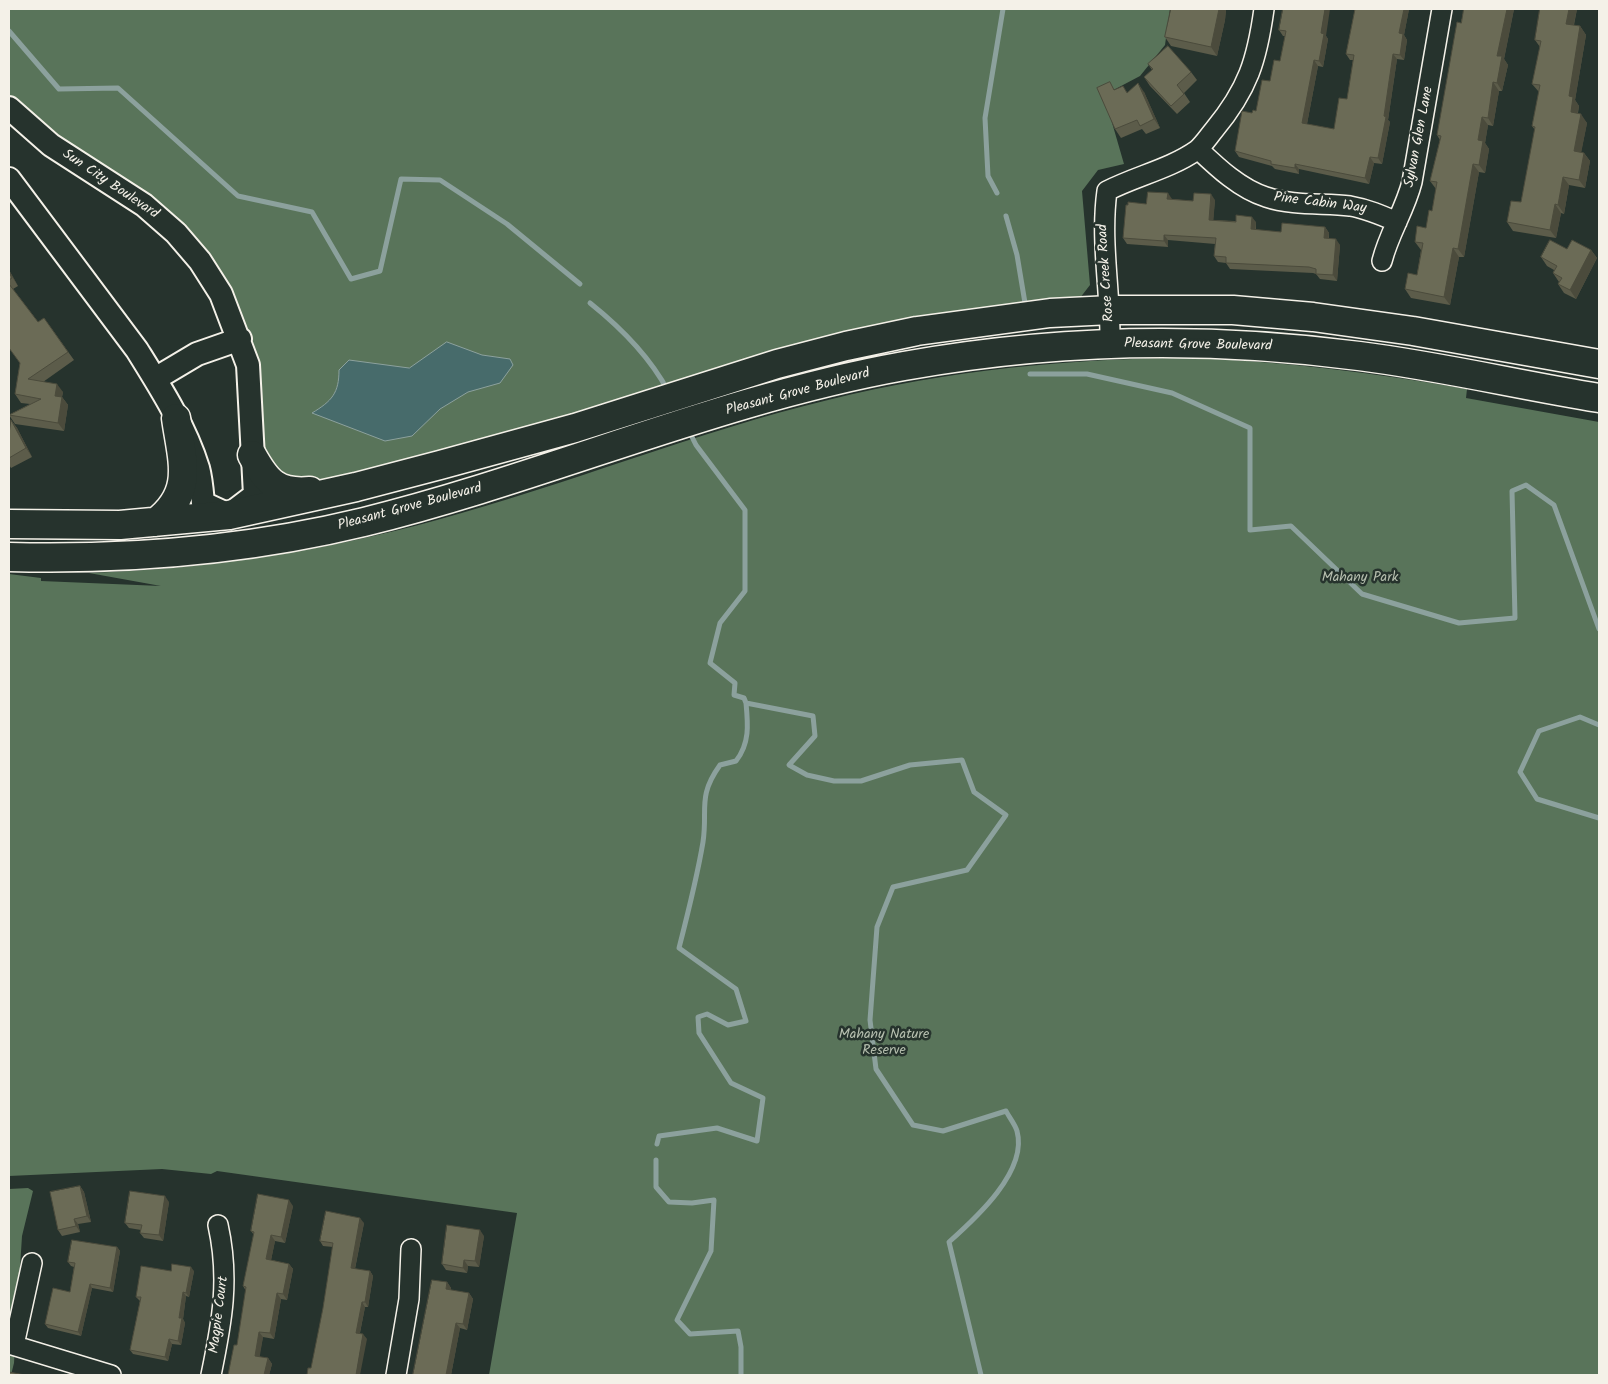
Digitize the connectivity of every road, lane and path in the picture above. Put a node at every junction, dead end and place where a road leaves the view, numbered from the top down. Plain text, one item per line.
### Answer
1 (1264, 9) edge
2 (1442, 9) edge
3 (9, 108) edge
4 (1198, 149) junction
5 (9, 179) edge
6 (1397, 222) junction
7 (1382, 261) dead end
8 (1111, 310) junction
9 (240, 339) junction
10 (1110, 344) junction
11 (1599, 364) edge
12 (154, 379) junction
13 (1599, 398) edge
14 (176, 418) junction
15 (252, 455) junction
16 (356, 487) junction
17 (229, 514) junction
18 (156, 522) junction
19 (9, 524) edge
20 (233, 546) junction
21 (9, 557) edge
22 (218, 1225) dead end
23 (411, 1248) dead end
24 (32, 1263) dead end
25 (12, 1344) edge
26 (111, 1375) edge
27 (211, 1375) edge
28 (396, 1375) edge

1 - 4 street, Rose Creek Road
2 - 6 street, Sylvan Glen Lane
3 - 9 street, Sun City Boulevard
4 - 6 street, Pine Cabin Way
4 - 8 street, Rose Creek Road
5 - 12 street
6 - 7 street, Sylvan Glen Lane
8 - 10 street, Rose Creek Road
8 - 11 main road
8 - 16 main road
9 - 12 street
9 - 15 street, Sun City Boulevard
10 - 13 main road, Pleasant Grove Boulevard
10 - 20 main road, Pleasant Grove Boulevard
12 - 14 street
14 - 17 street
14 - 18 main road
15 - 16 main road
15 - 17 street, Sun City Boulevard
16 - 17 main road
17 - 18 main road
17 - 20 street
18 - 19 main road
20 - 21 main road, Pleasant Grove Boulevard
22 - 27 street, Magpie Court
23 - 28 street
24 - 25 street
25 - 26 street

